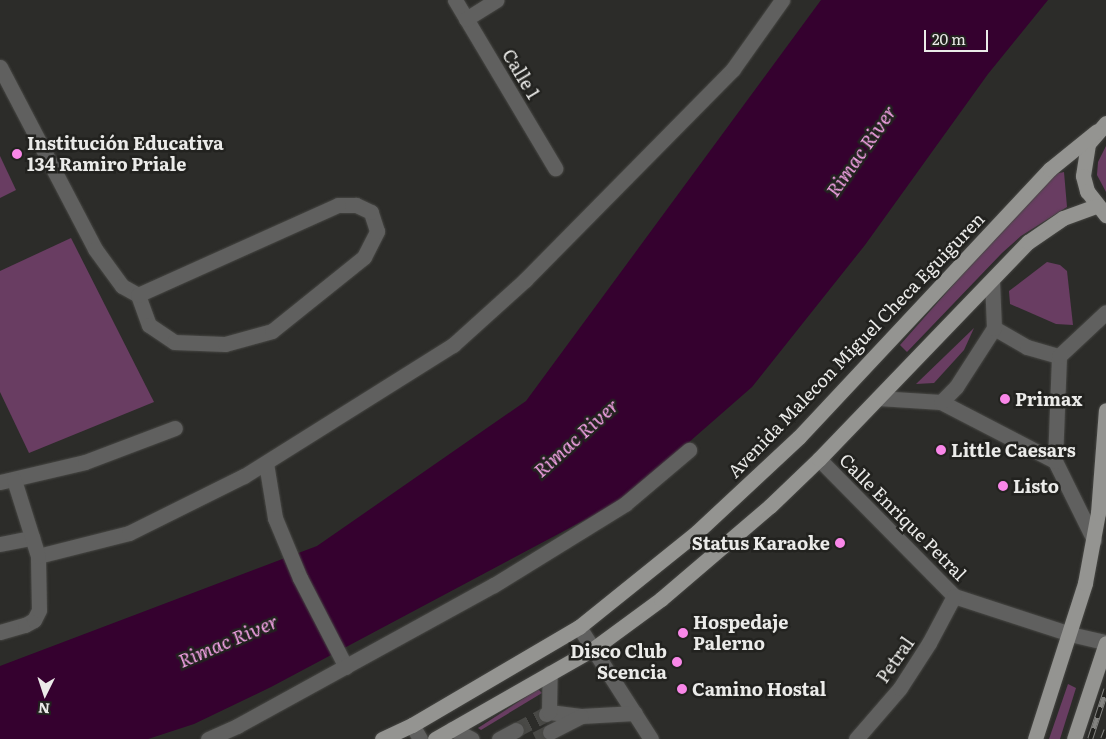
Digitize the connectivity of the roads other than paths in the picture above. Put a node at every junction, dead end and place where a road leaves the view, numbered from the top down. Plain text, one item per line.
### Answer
1 (455, 0) edge
2 (496, 0) edge
3 (782, 0) edge
4 (466, 19) junction
5 (0, 67) edge
6 (1102, 127) edge
7 (555, 168) dead end
8 (1101, 210) edge
9 (992, 281) junction
10 (138, 295) junction
11 (1106, 312) edge
12 (994, 328) junction
13 (1059, 356) junction
14 (878, 398) junction
15 (941, 402) junction
16 (1106, 410) edge
17 (175, 428) dead end
18 (689, 450) dead end
19 (819, 459) junction
20 (1055, 461) junction
21 (266, 463) junction
22 (5, 478) edge
23 (32, 538) junction
24 (1094, 540) junction
25 (0, 544) edge
26 (38, 556) junction
27 (954, 596) junction
28 (579, 627) junction
29 (0, 632) edge
30 (1070, 634) junction
31 (1106, 643) edge
32 (593, 649) junction
33 (346, 666) junction
34 (550, 673) junction
35 (635, 713) junction
36 (581, 716) junction
37 (412, 725) junction
38 (452, 729) junction
39 (516, 730) tunnel mouth
40 (550, 732) tunnel mouth
41 (208, 739) edge
42 (382, 739) edge
43 (420, 739) edge
44 (436, 739) edge
45 (472, 739) edge
46 (499, 739) edge
47 (651, 739) edge
48 (856, 739) edge
49 (1035, 739) edge
50 (1074, 739) edge

1 - 4 street, Calle 1
2 - 4 street
3 - 21 street
4 - 7 street, Calle 1
5 - 10 street
6 - 8 main road
6 - 28 main road, Avenida Malecon Miguel Checa Eguiguren
8 - 9 main road
9 - 12 street
9 - 14 main road
10 - 10 street
11 - 13 street
12 - 13 street
12 - 15 street
13 - 20 street
14 - 15 street
14 - 19 main road
15 - 20 street
16 - 24 main road
17 - 22 street
18 - 33 street
19 - 27 street, Calle Enrique Petral
19 - 32 main road
20 - 24 street
21 - 26 street
21 - 33 street
22 - 23 street
23 - 25 street
23 - 26 street
24 - 30 main road
26 - 29 street
27 - 30 street, Calle Enrique Petral
27 - 48 street, Petral
28 - 32 street
28 - 37 main road, Avenida Malecon Miguel Checa Eguiguren
30 - 31 street, Calle Enrique Petral
30 - 49 main road
31 - 50 main road
32 - 34 main road
32 - 35 street
33 - 41 street
34 - 36 street
34 - 38 main road
35 - 36 street
35 - 47 street
36 - 40 street
37 - 42 main road, Avenida Malecon Miguel Checa Eguiguren
37 - 43 street
38 - 44 main road
38 - 45 street
39 - 46 street

